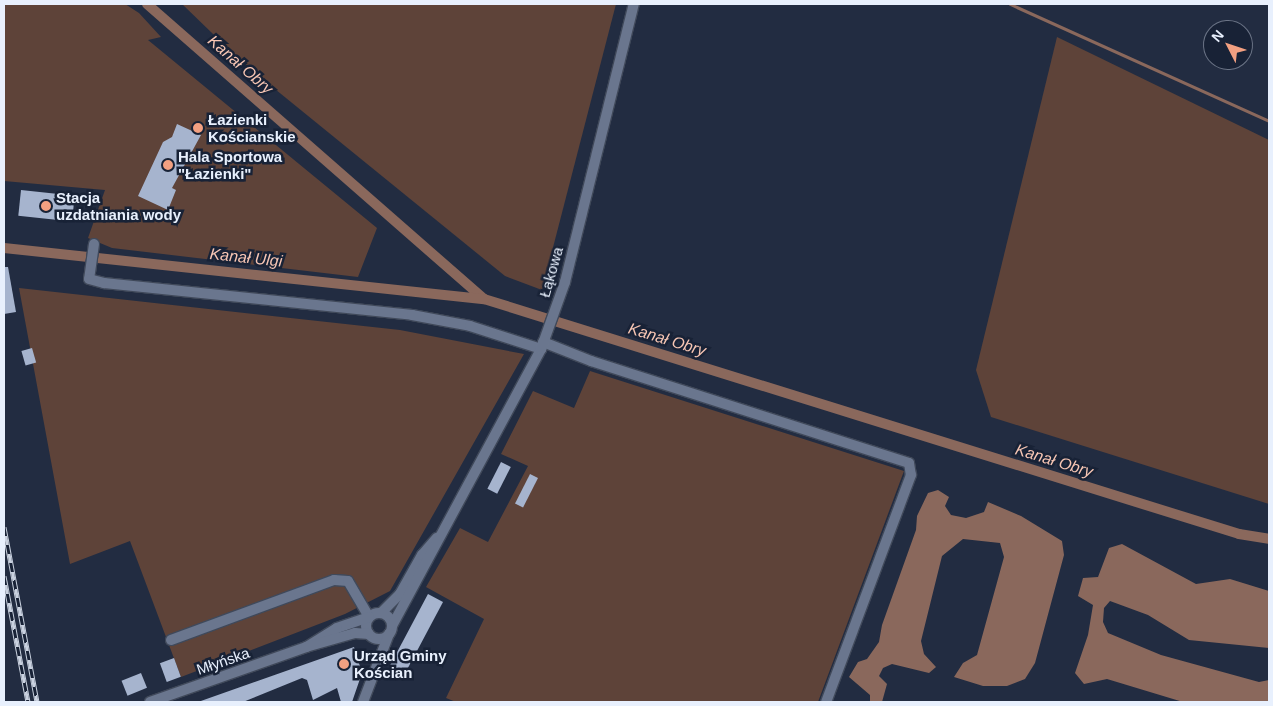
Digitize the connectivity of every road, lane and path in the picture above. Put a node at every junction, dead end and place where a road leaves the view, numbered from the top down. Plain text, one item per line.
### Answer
1 (634, 4) edge
2 (94, 246) dead end
3 (543, 343) junction
4 (444, 530) junction
5 (382, 612) junction
6 (369, 617) junction
7 (391, 630) junction
8 (370, 635) junction
9 (171, 640) dead end
10 (306, 647) junction
11 (378, 658) junction
12 (150, 702) edge
13 (363, 702) edge
14 (826, 702) edge

1 - 3 street, Łąkowa
2 - 3 street
3 - 4 street, Łąkowa
3 - 14 street
4 - 5 street, Łąkowa
4 - 7 street, Łąkowa
5 - 6 street
5 - 7 street
6 - 8 street
6 - 9 street
6 - 10 street, Młyńska
7 - 8 street
7 - 11 street, Łąkowa
8 - 10 street, Młyńska
8 - 11 street
10 - 12 street, Młyńska
11 - 13 street, Łąkowa

